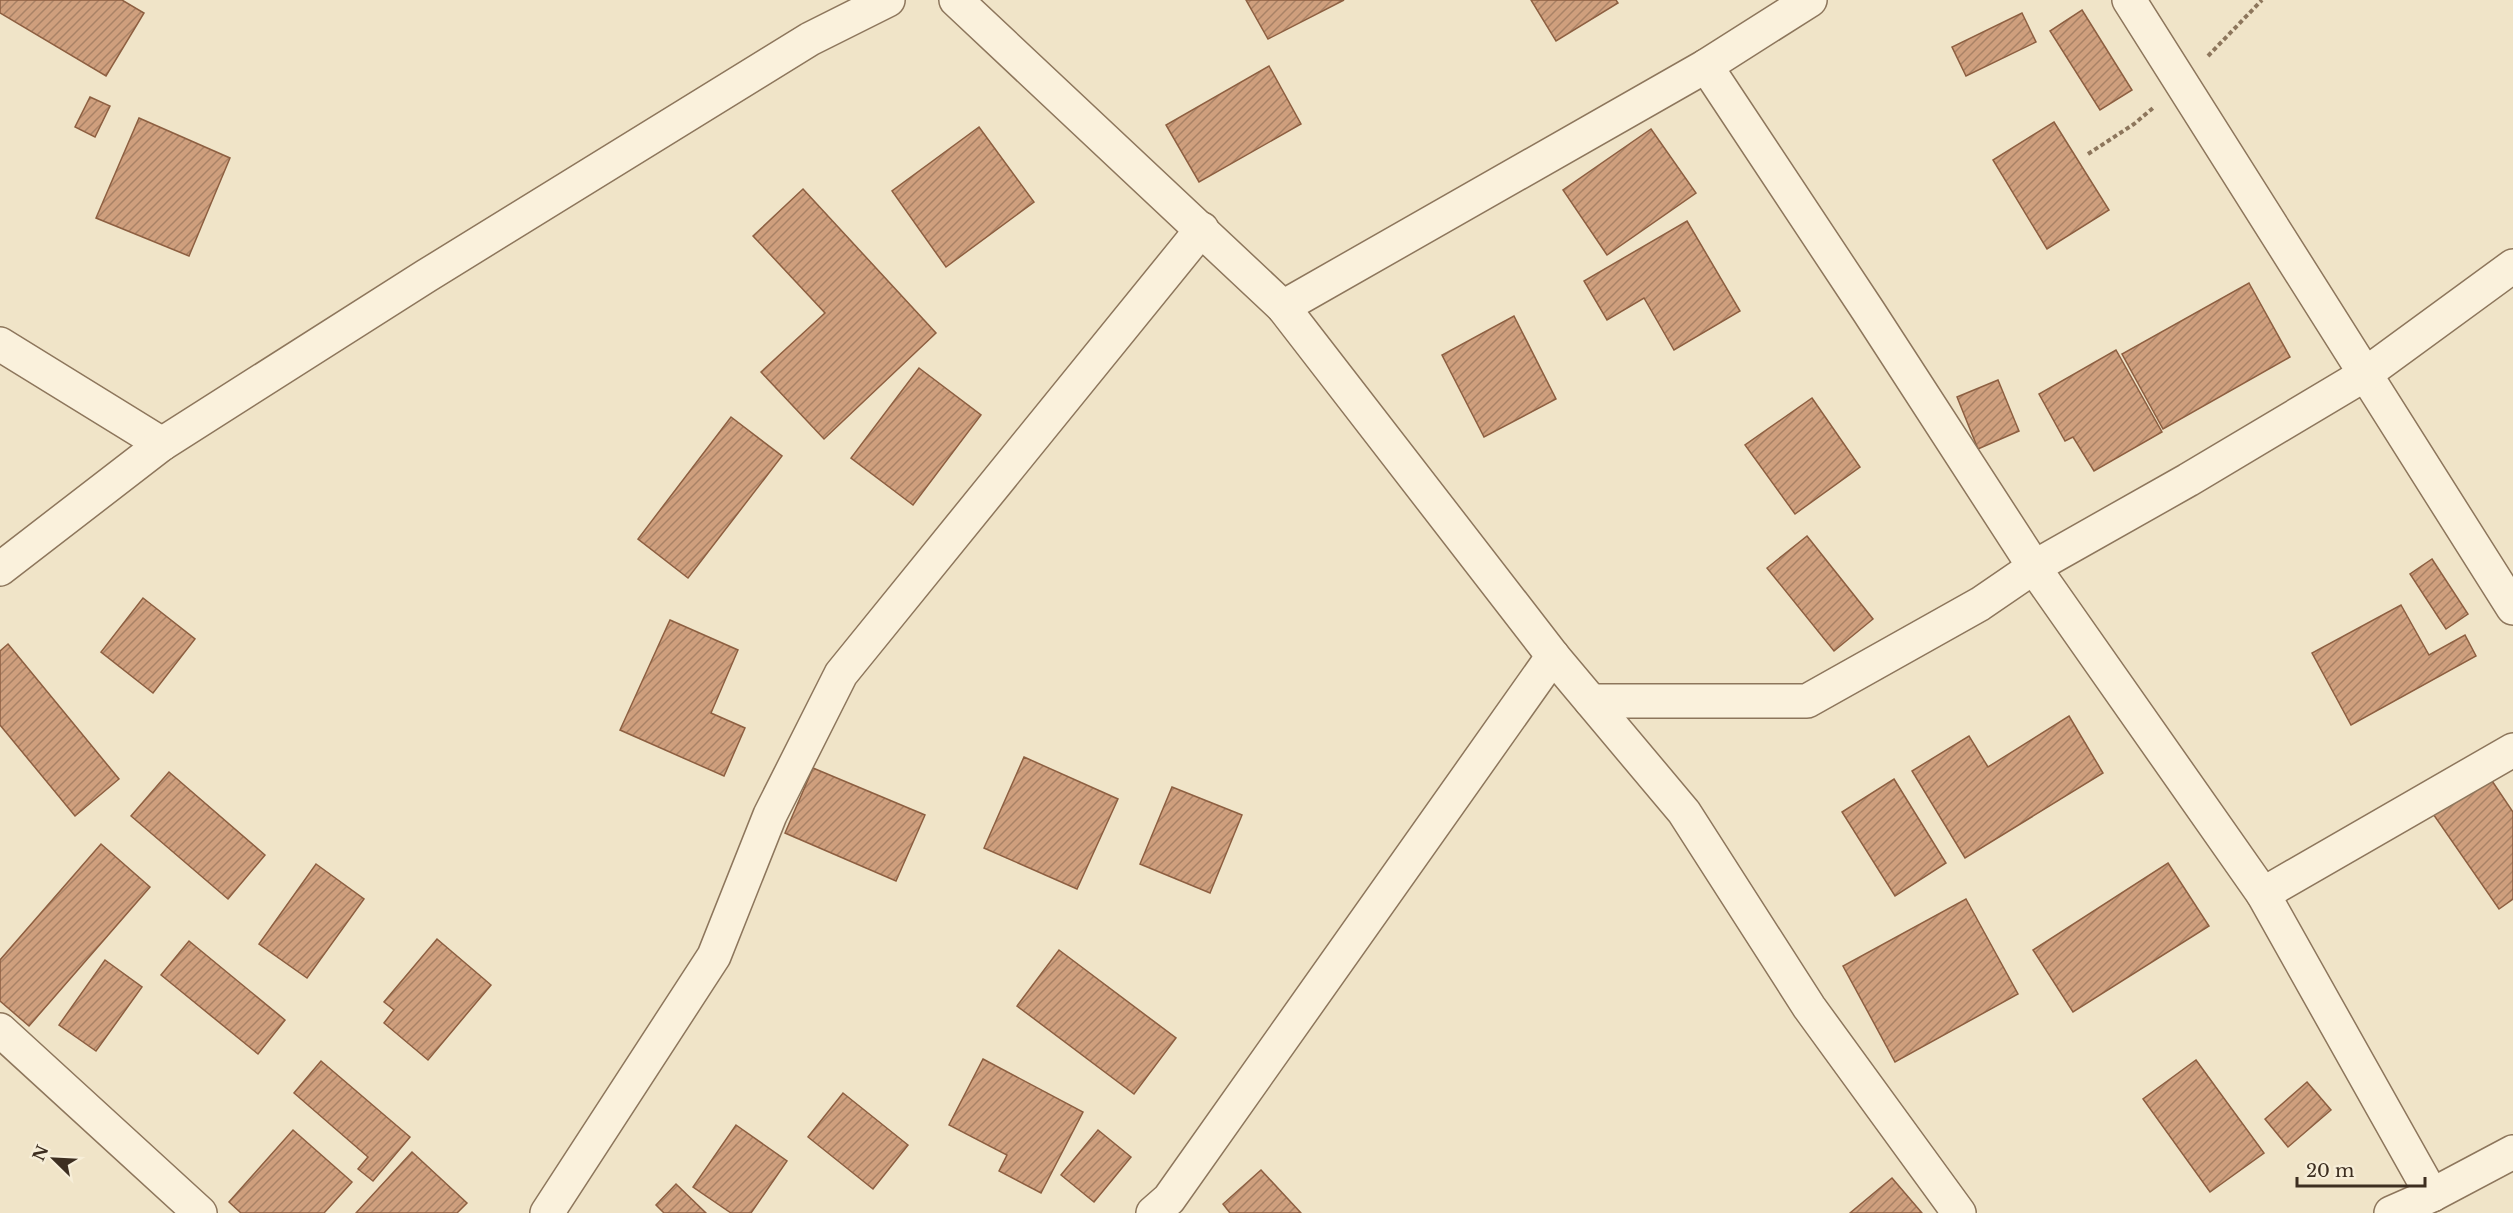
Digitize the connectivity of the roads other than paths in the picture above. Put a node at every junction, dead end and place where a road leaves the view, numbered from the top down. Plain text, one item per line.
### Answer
1 (888, 0) edge
2 (956, 0) edge
3 (1810, 0) edge
4 (2129, 0) edge
5 (1706, 66) junction
6 (1202, 229) junction
7 (2513, 266) edge
8 (1283, 307) junction
9 (0, 344) edge
10 (2364, 375) junction
11 (162, 444) junction
12 (2034, 567) junction
13 (0, 569) edge
14 (2513, 608) edge
15 (1553, 657) junction
16 (1591, 700) junction
17 (2513, 750) edge
18 (2263, 894) junction
19 (0, 1030) edge
20 (2513, 1152) edge
21 (2432, 1195) junction
22 (200, 1213) edge
23 (547, 1213) edge
24 (1153, 1213) edge
25 (1959, 1213) edge
26 (2391, 1213) edge

1 - 11 street
2 - 6 street
3 - 5 street
4 - 10 street
5 - 8 street
5 - 12 street
6 - 8 street
6 - 23 street
7 - 10 street
8 - 15 street
9 - 11 street
10 - 12 street
10 - 14 street
11 - 13 street
12 - 16 street
12 - 18 street
15 - 16 street
15 - 24 street
16 - 25 street
17 - 18 street
18 - 21 street
19 - 22 street
20 - 21 street
21 - 26 street

